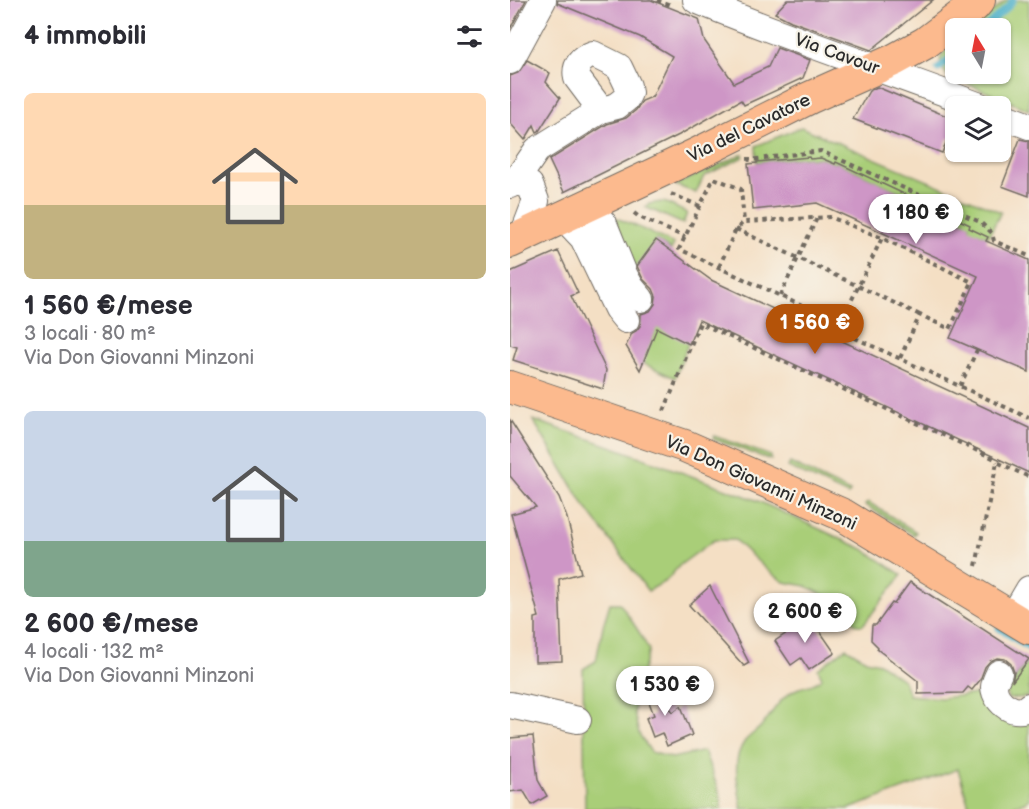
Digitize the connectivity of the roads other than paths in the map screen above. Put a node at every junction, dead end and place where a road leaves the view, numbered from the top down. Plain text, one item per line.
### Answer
1 (543, 0) edge
2 (979, 0) edge
3 (700, 1) edge
4 (510, 61) edge
5 (875, 69) junction
6 (953, 96) edge
7 (601, 110) dead end
8 (1011, 119) edge
9 (1029, 126) edge
10 (513, 184) edge
11 (586, 206) junction
12 (516, 238) edge
13 (641, 299) dead end
14 (626, 320) dead end
15 (510, 387) edge
16 (1029, 590) edge
17 (1021, 623) edge
18 (999, 673) dead end
19 (510, 705) edge
20 (1029, 706) edge
21 (578, 720) dead end

1 - 4 street
2 - 5 main road, Via del Cavatore
3 - 5 street, Via Cavour
5 - 6 street, Via Cavour
5 - 11 main road, Via del Cavatore
7 - 10 street
8 - 9 street
10 - 12 street
11 - 12 main road, Via del Cavatore
11 - 13 street
11 - 14 street
15 - 17 main road, Via Don Giovanni Minzoni
16 - 17 street
18 - 20 street
19 - 21 street

